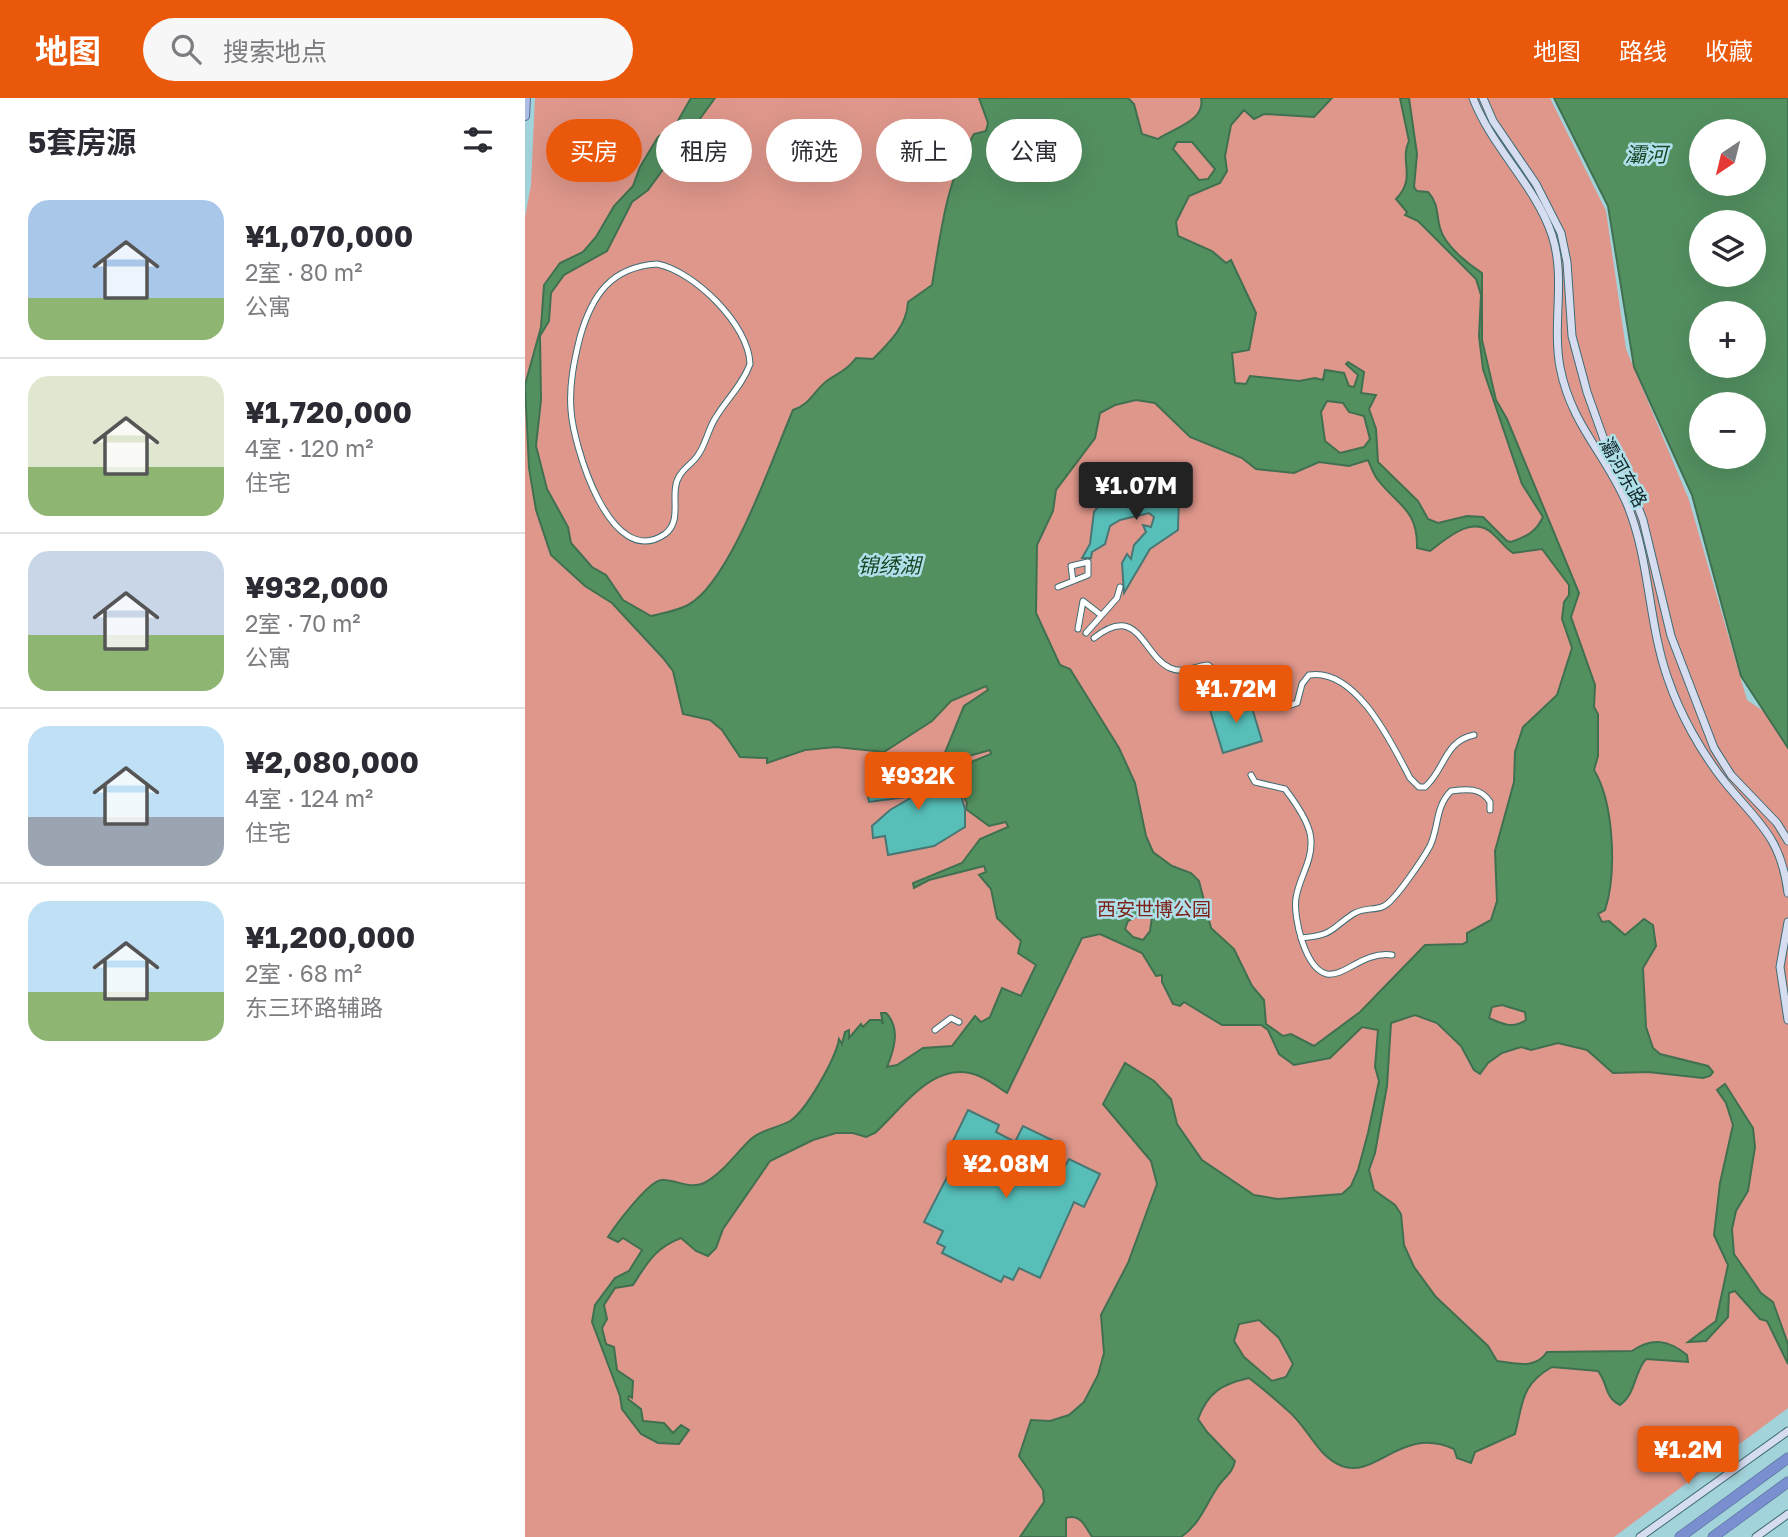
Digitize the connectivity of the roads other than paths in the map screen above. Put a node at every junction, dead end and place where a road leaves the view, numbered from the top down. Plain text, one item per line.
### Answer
1 (526, 98) edge
2 (1473, 98) edge
3 (1483, 98) edge
4 (525, 116) edge
5 (1622, 476) junction
6 (1615, 482) junction
7 (634, 538) joint
8 (1073, 581) dead end
9 (1058, 587) dead end
10 (1120, 587) dead end
11 (1101, 615) junction
12 (1078, 629) dead end
13 (1086, 633) dead end
14 (1094, 638) dead end
15 (1217, 672) dead end
16 (1285, 707) dead end
17 (1474, 735) dead end
18 (1251, 775) dead end
19 (1490, 810) dead end
20 (1788, 841) edge
21 (1788, 893) edge
22 (1788, 922) edge
23 (1301, 938) junction
24 (1392, 955) dead end
25 (1788, 1020) edge
26 (960, 1022) dead end
27 (935, 1030) dead end
28 (1788, 1431) edge
29 (1788, 1458) edge
30 (1788, 1482) edge
31 (1788, 1514) edge
32 (1640, 1537) edge
33 (1681, 1537) edge
34 (1713, 1537) edge
35 (1756, 1537) edge

1 - 4 main road
2 - 6 street, 灞河东路
3 - 5 street, 灞河东路
5 - 6 street
5 - 20 street, 灞河东路
6 - 21 street, 灞河东路
7 - 7 street
8 - 9 street
10 - 11 street
11 - 12 street
11 - 13 street
14 - 15 street
16 - 17 street
18 - 23 street
19 - 23 street
22 - 25 street
23 - 24 street
26 - 27 street
28 - 32 street
29 - 33 highway
30 - 34 highway
31 - 35 street

